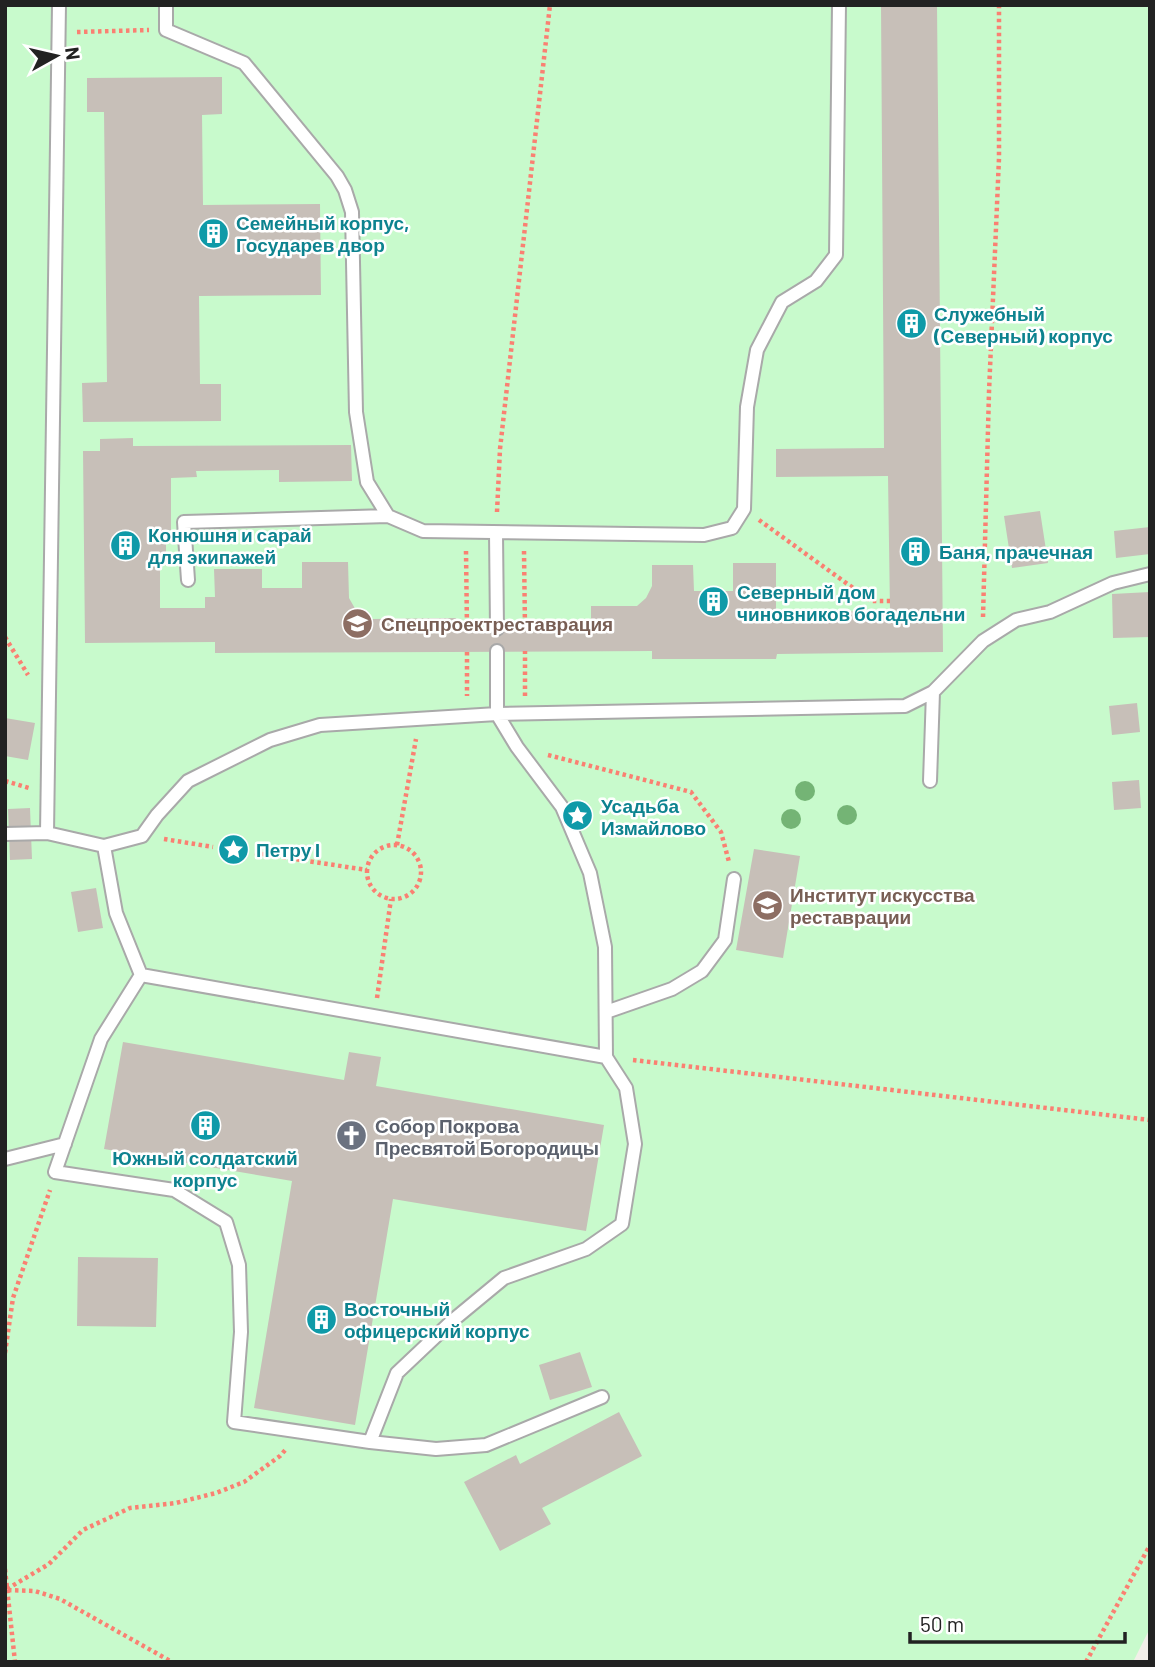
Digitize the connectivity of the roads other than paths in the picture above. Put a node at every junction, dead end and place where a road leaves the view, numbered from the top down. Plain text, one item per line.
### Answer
1 (59, 5) edge
2 (166, 5) edge
3 (839, 5) edge
4 (388, 516) junction
5 (496, 533) junction
6 (1150, 574) edge
7 (188, 580) dead end
8 (497, 629) dead end
9 (496, 652) dead end
10 (933, 691) junction
11 (497, 714) junction
12 (930, 781) dead end
13 (47, 833) junction
14 (5, 834) edge
15 (104, 846) junction
16 (734, 880) road end
17 (141, 975) junction
18 (606, 1012) junction
19 (606, 1057) junction
20 (65, 1144) junction
21 (5, 1159) edge
22 (602, 1397) dead end
23 (370, 1442) junction

1 - 13 lane
2 - 4 lane
3 - 5 lane
4 - 5 lane
4 - 7 lane
5 - 8 lane
6 - 10 lane
9 - 11 lane
10 - 11 lane
10 - 12 lane
11 - 15 lane
11 - 18 lane
13 - 14 lane
13 - 15 lane
15 - 17 lane
16 - 18 lane
17 - 19 lane
17 - 20 lane
18 - 19 lane
19 - 23 lane
20 - 21 lane
20 - 23 lane
22 - 23 lane

